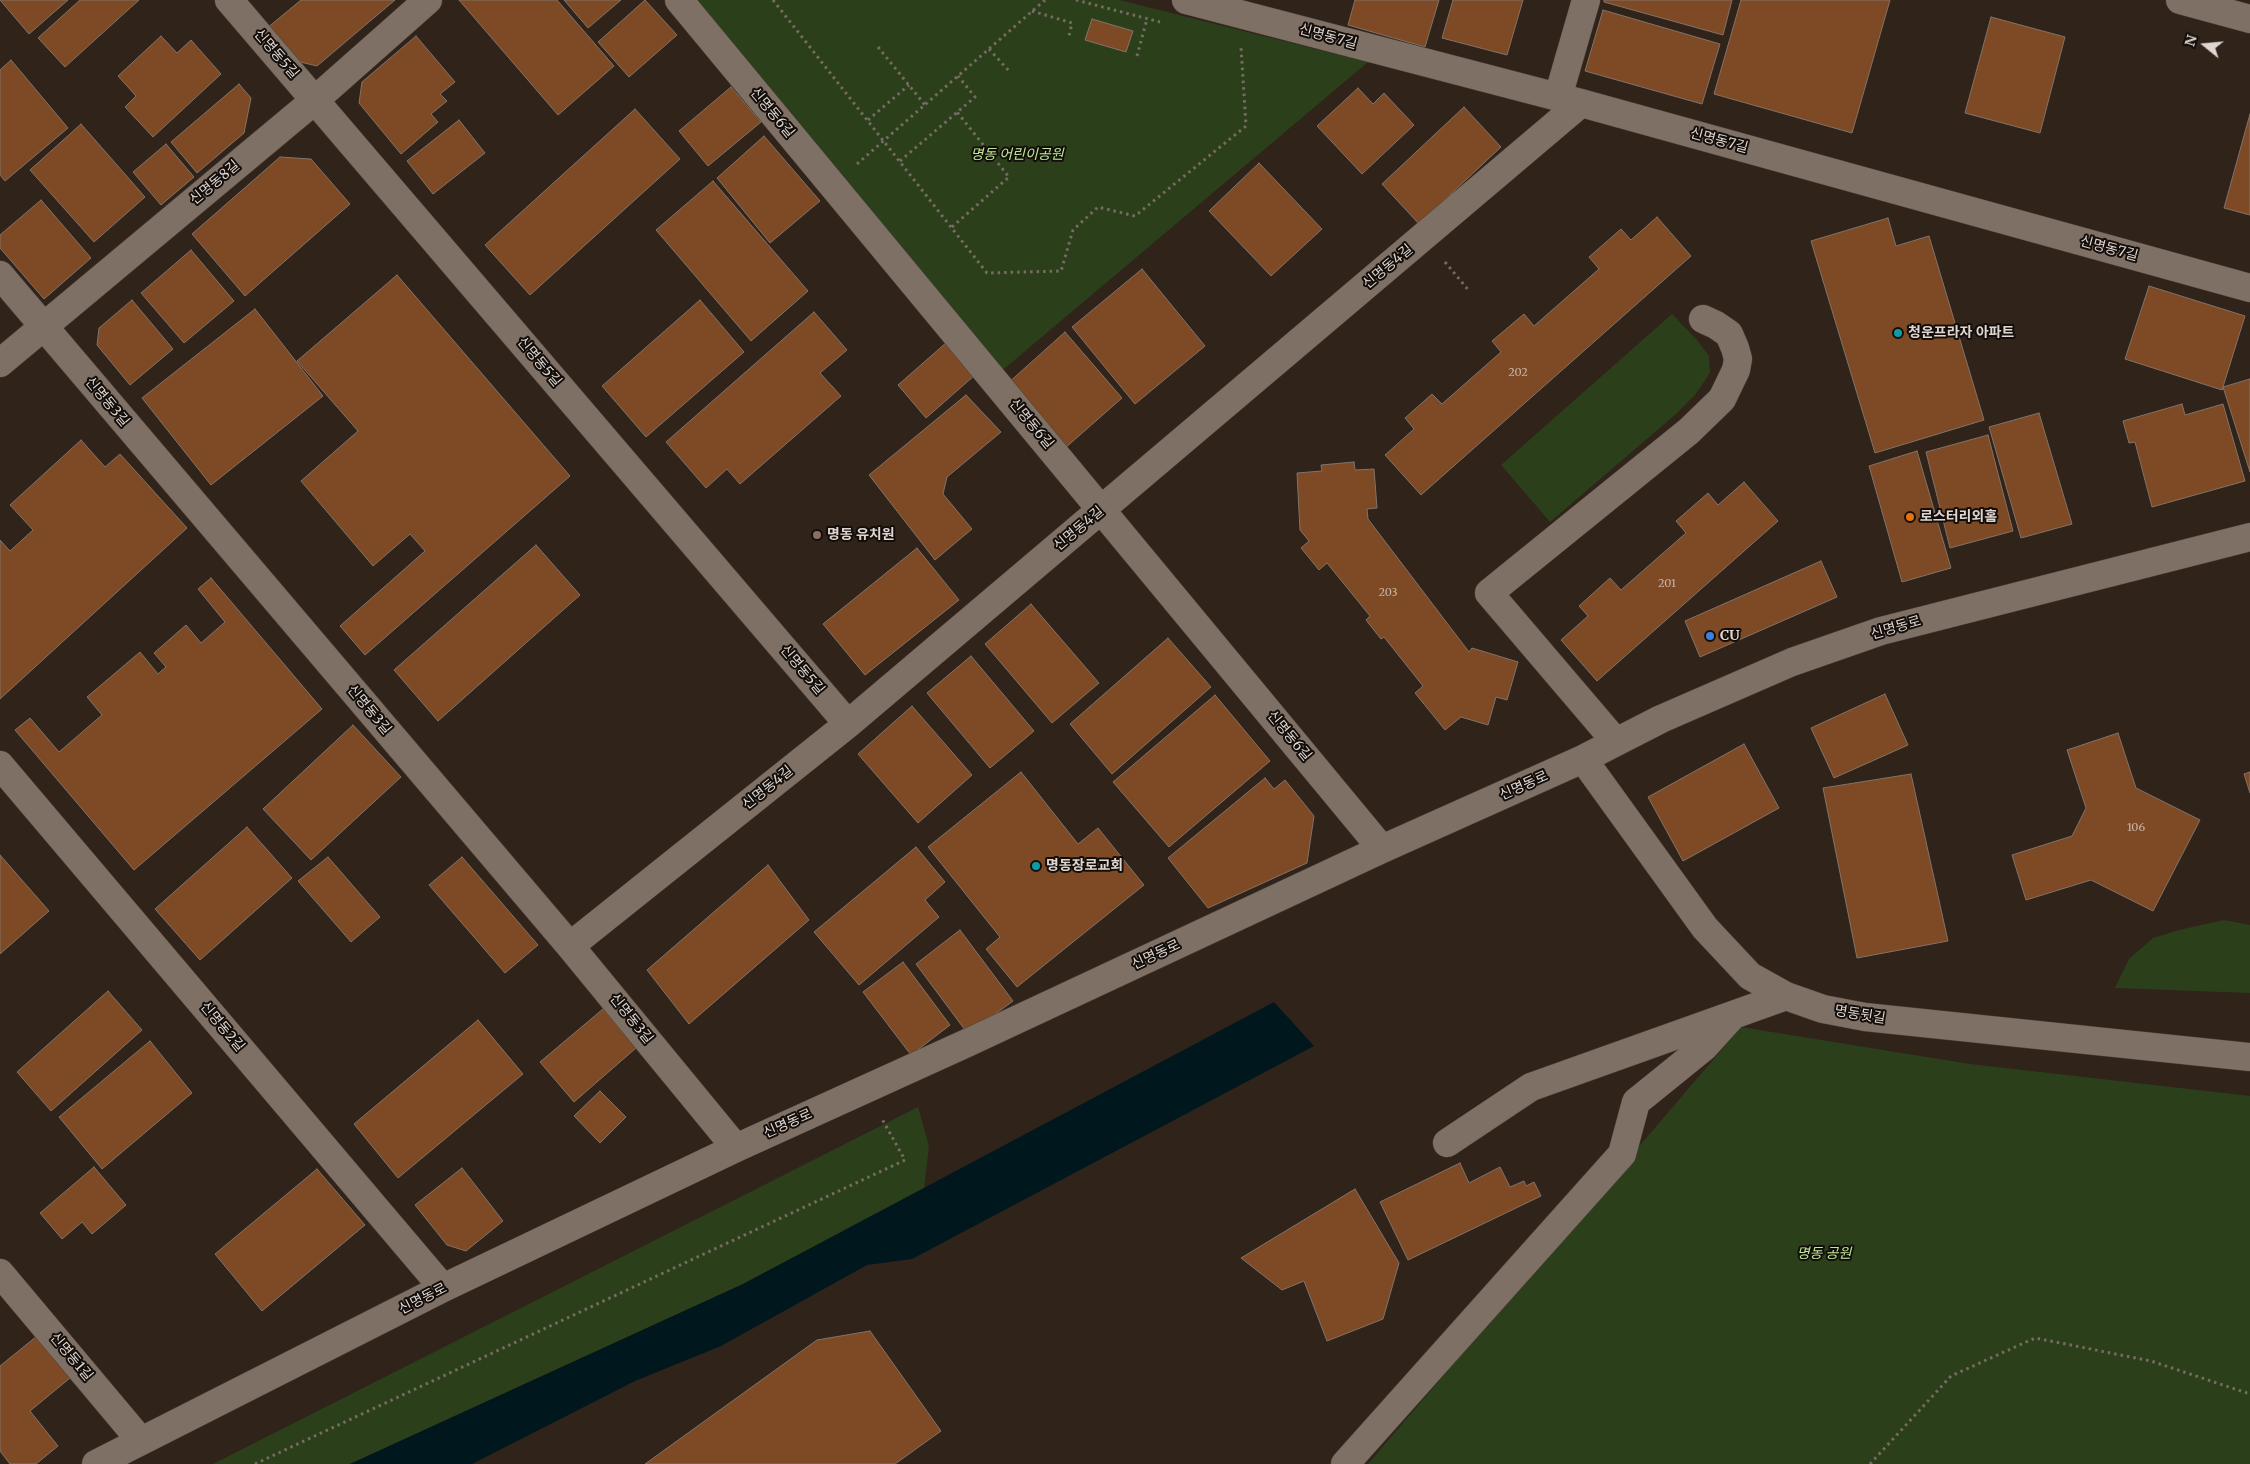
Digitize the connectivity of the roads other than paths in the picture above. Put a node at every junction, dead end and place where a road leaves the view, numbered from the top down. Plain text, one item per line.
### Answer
1 (229, 0) edge
2 (428, 0) edge
3 (679, 0) edge
4 (1186, 0) edge
5 (1586, 0) edge
6 (2180, 0) edge
7 (2250, 19) edge
8 (315, 100) junction
9 (1570, 100) junction
10 (0, 275) edge
11 (2250, 288) edge
12 (1702, 320) dead end
13 (43, 327) junction
14 (0, 363) edge
15 (1102, 510) junction
16 (2250, 537) edge
17 (848, 724) junction
18 (1616, 742) junction
19 (1583, 759) junction
20 (0, 765) edge
21 (1382, 849) junction
22 (570, 946) junction
23 (1786, 996) junction
24 (1733, 1015) junction
25 (2250, 1057) edge
26 (1447, 1143) dead end
27 (736, 1148) junction
28 (0, 1273) edge
29 (443, 1288) junction
30 (141, 1441) junction
31 (96, 1464) edge
32 (1345, 1464) edge

1 - 8 street, 신명동5길
2 - 8 street, 신명동8길
3 - 15 street, 신명동6길
4 - 9 street, 신명동7길
5 - 9 street
6 - 7 street
8 - 13 street, 신명동8길
8 - 17 street, 신명동5길
9 - 11 street, 신명동7길
9 - 15 street, 신명동4길
10 - 13 street, 신명동3길
12 - 18 street
13 - 14 street, 신명동8길
13 - 22 street, 신명동3길
15 - 17 street, 신명동4길
15 - 21 street, 신명동6길
16 - 18 street, 신명동로
17 - 22 street, 신명동4길
18 - 19 street, 신명동로
19 - 21 street, 신명동로
19 - 23 street, 명동뒷길
20 - 29 street, 신명동2길
21 - 27 street, 신명동로
22 - 27 street, 신명동3길
23 - 24 street
23 - 25 street, 명동뒷길
24 - 26 street
24 - 32 street
27 - 29 street, 신명동로
28 - 30 street, 신명동1길
29 - 30 street, 신명동로
30 - 31 street, 신명동로

